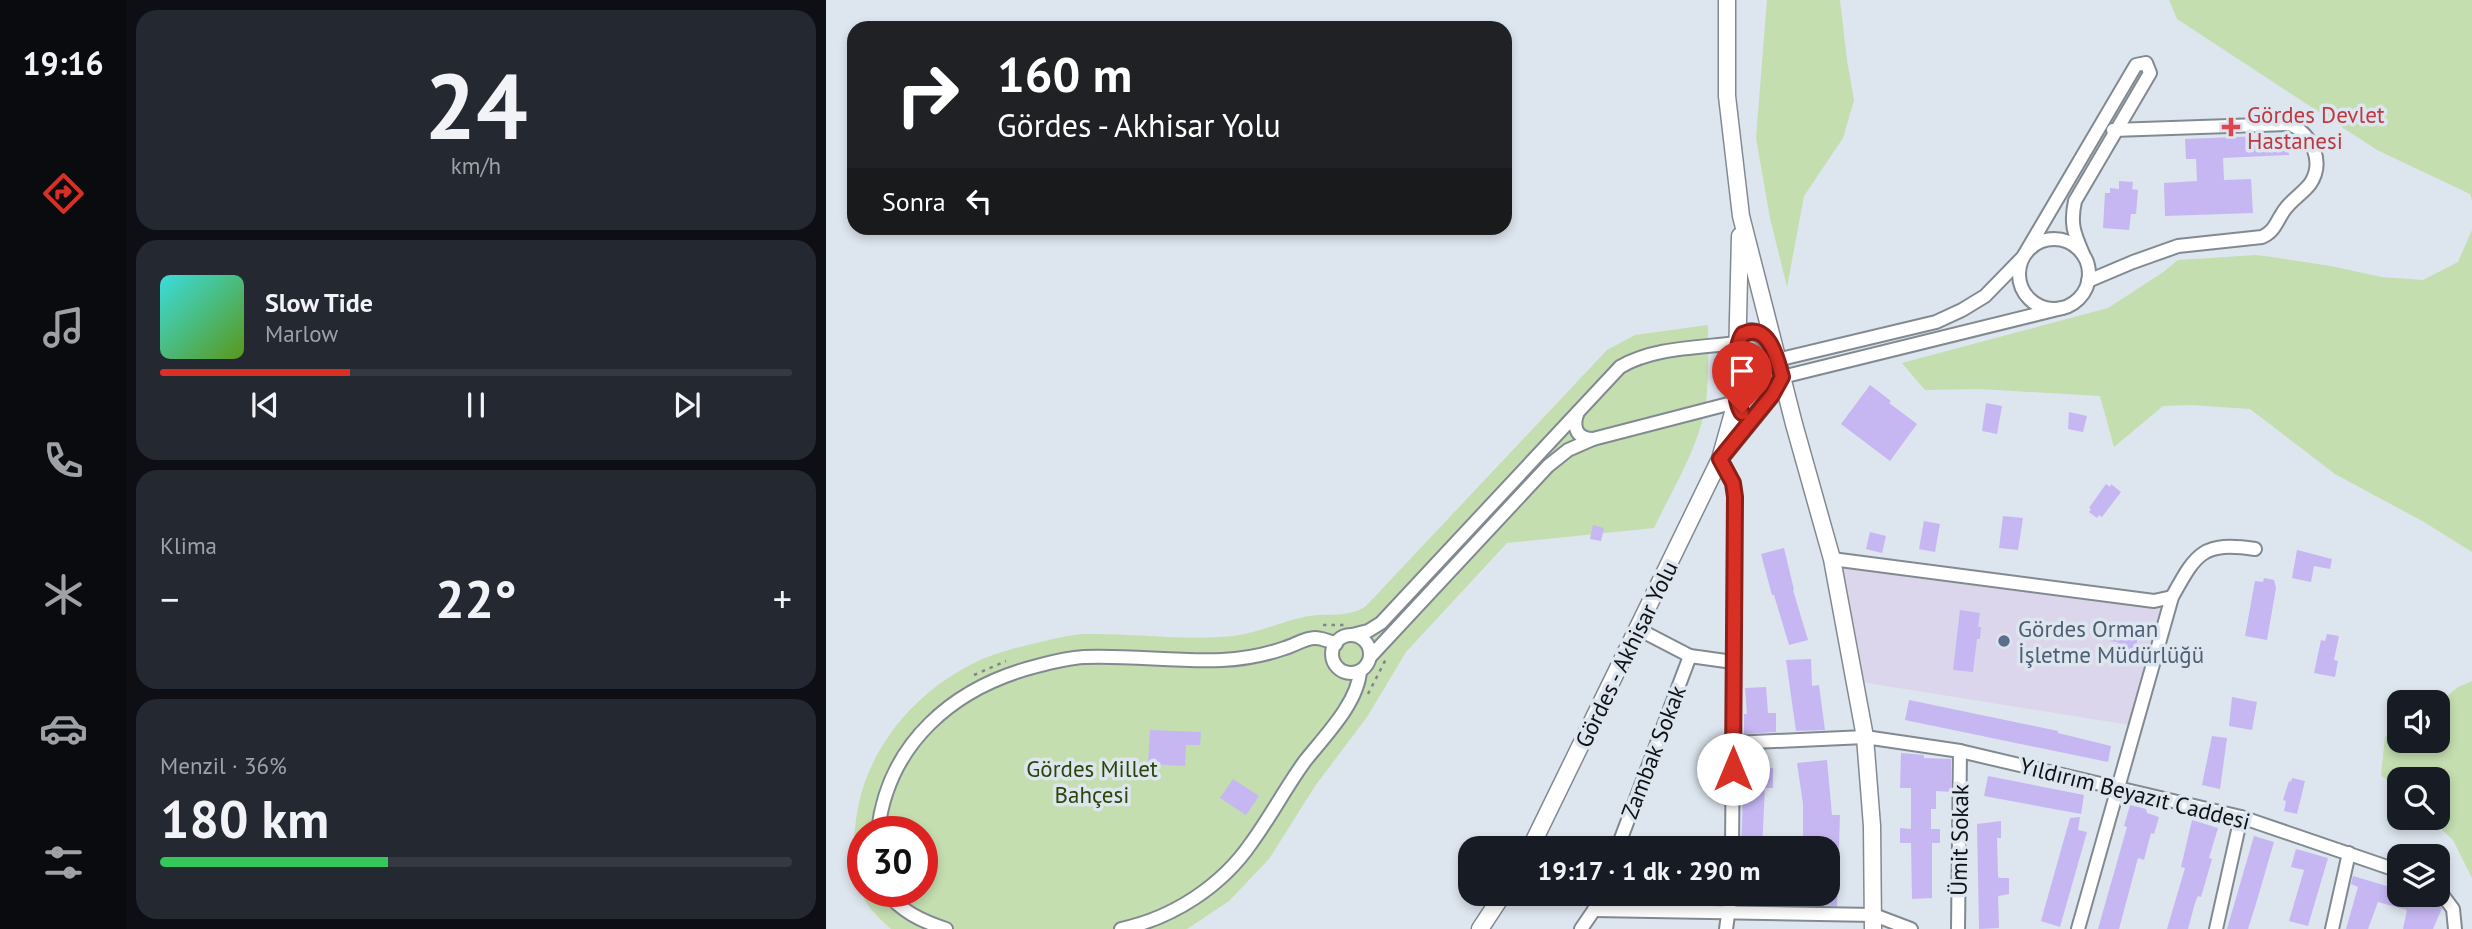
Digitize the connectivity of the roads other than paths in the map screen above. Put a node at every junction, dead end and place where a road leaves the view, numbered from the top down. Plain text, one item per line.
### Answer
1 (1727, 0) edge
2 (2117, 130) junction
3 (2097, 131) junction
4 (1741, 216) junction
5 (2083, 254) junction
6 (2024, 257) junction
7 (2088, 281) junction
8 (2062, 309) junction
9 (1737, 343) junction
10 (1778, 361) junction
11 (1736, 402) junction
12 (1760, 409) junction
13 (1578, 412) junction
14 (1794, 424) junction
15 (1593, 439) junction
16 (1720, 459) junction
17 (2255, 549) dead end
18 (1832, 559) junction
19 (2172, 597) junction
20 (1638, 629) junction
21 (1351, 630) junction
22 (1336, 644) junction
23 (1690, 656) junction
24 (1370, 657) junction
25 (1733, 662) junction
26 (1360, 671) junction
27 (1864, 737) junction
28 (1733, 743) junction
29 (1960, 751) junction
30 (2119, 788) junction
31 (881, 816) edge
32 (2241, 817) junction
33 (1536, 836) edge
34 (1622, 836) edge
35 (1732, 836) edge
36 (2349, 853) junction
37 (2387, 867) edge
38 (2450, 905) edge
39 (1495, 906) edge
40 (1596, 906) edge
41 (1729, 906) edge
42 (901, 907) edge
43 (1594, 910) junction
44 (1728, 914) junction
45 (1873, 922) edge
46 (946, 929) edge
47 (1121, 929) edge
48 (1480, 929) edge
49 (1581, 929) edge
50 (1726, 929) edge
51 (1911, 929) edge
52 (1958, 929) edge
53 (2078, 929) edge
54 (2216, 929) edge
55 (2332, 929) edge
56 (2455, 929) edge

1 - 4 main road, Gördes - Akhisar Yolu
2 - 3 street
2 - 3 street
2 - 5 street
2 - 7 street
3 - 6 street
4 - 9 main road, Gördes - Akhisar Yolu
4 - 10 main road, Gördes - Akhisar Yolu
5 - 6 street
5 - 7 street
6 - 8 street
6 - 10 street
7 - 8 street
8 - 10 street
9 - 10 main road
9 - 11 main road, Gördes - Akhisar Yolu
9 - 13 street
10 - 12 main road, Gördes - Akhisar Yolu
10 - 14 main road, Gördes - Akhisar Yolu
11 - 12 main road
11 - 15 street
11 - 16 main road, Gördes - Akhisar Yolu
12 - 14 main road
12 - 16 main road, Gördes - Akhisar Yolu
13 - 15 street
13 - 21 street
14 - 18 main road, Gördes - Akhisar Yolu
15 - 24 street
16 - 20 main road, Gördes - Akhisar Yolu
16 - 25 street
17 - 19 street
18 - 19 street
18 - 27 main road, Gördes - Akhisar Yolu
19 - 30 street
20 - 23 street
20 - 33 main road, Gördes - Akhisar Yolu
21 - 22 street
21 - 24 street
22 - 26 street
22 - 31 street
23 - 25 street
23 - 34 street, Zambak Sokak
24 - 26 street
25 - 28 street
26 - 47 street
27 - 28 street, Yıldırım Beyazıt Caddesi
27 - 29 street, Yıldırım Beyazıt Caddesi
27 - 45 main road, Gördes - Akhisar Yolu
28 - 35 street
29 - 30 street, Yıldırım Beyazıt Caddesi
29 - 52 street, Ümit Sokak
30 - 32 street, Yıldırım Beyazıt Caddesi
30 - 53 street
32 - 36 street, Yıldırım Beyazıt Caddesi
32 - 54 street
36 - 37 street, Yıldırım Beyazıt Caddesi
36 - 55 street
38 - 56 street
39 - 48 main road
40 - 43 street
41 - 44 street
42 - 46 street
43 - 44 street
43 - 49 street
44 - 45 street
44 - 50 street
45 - 51 street

